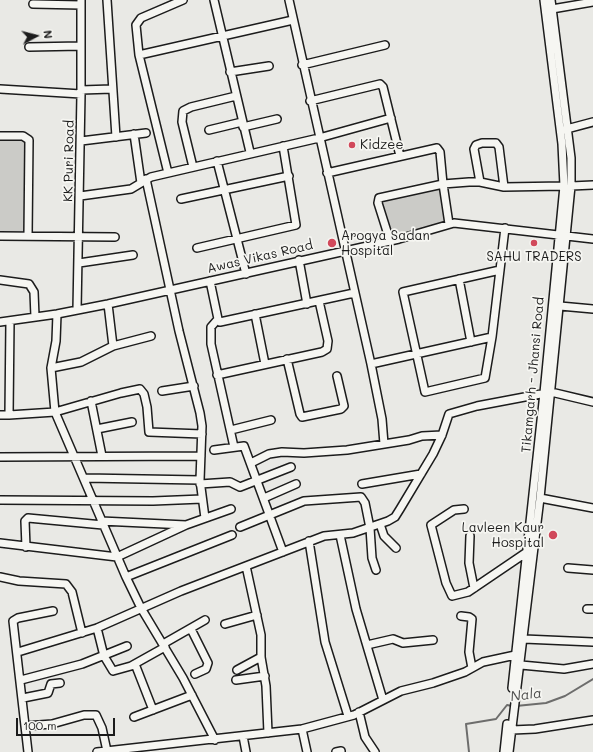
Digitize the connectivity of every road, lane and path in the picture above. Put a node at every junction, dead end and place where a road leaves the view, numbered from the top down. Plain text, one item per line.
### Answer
1 (107, 0) edge
2 (183, 0) edge
3 (214, 0) edge
4 (289, 0) edge
5 (544, 0) edge
6 (551, 0) edge
7 (81, 2) edge
8 (593, 2) edge
9 (33, 4) dead end
10 (552, 9) junction
11 (293, 20) junction
12 (552, 34) junction
13 (222, 36) junction
14 (385, 45) dead end
15 (81, 46) junction
16 (29, 47) dead end
17 (139, 55) junction
18 (302, 65) junction
19 (269, 66) dead end
20 (230, 72) junction
21 (0, 89) edge
22 (112, 89) junction
23 (81, 92) junction
24 (236, 96) junction
25 (310, 101) junction
26 (391, 118) junction
27 (277, 119) dead end
28 (593, 122) edge
29 (243, 125) junction
30 (209, 130) dead end
31 (564, 130) junction
32 (146, 133) dead end
33 (134, 134) junction
34 (0, 136) edge
35 (116, 137) junction
36 (319, 138) junction
37 (81, 141) junction
38 (283, 146) junction
39 (250, 152) junction
40 (400, 156) junction
41 (217, 161) junction
42 (193, 167) junction
43 (168, 173) junction
44 (327, 173) junction
45 (289, 176) junction
46 (143, 181) junction
47 (480, 182) junction
48 (443, 184) junction
49 (593, 185) edge
50 (568, 186) junction
51 (504, 187) junction
52 (224, 190) junction
53 (80, 196) junction
54 (181, 199) dead end
55 (449, 224) junction
56 (505, 228) junction
57 (0, 236) edge
58 (28, 236) junction
59 (562, 236) junction
60 (79, 237) junction
61 (116, 237) dead end
62 (237, 239) junction
63 (593, 239) edge
64 (390, 241) junction
65 (197, 248) dead end
66 (344, 250) junction
67 (133, 255) dead end
68 (299, 260) junction
69 (78, 262) junction
70 (500, 270) junction
71 (246, 274) junction
72 (459, 279) junction
73 (0, 280) edge
74 (210, 281) junction
75 (170, 290) junction
76 (354, 293) junction
77 (319, 301) junction
78 (108, 304) junction
79 (307, 304) junction
80 (560, 306) junction
81 (593, 309) edge
82 (78, 310) junction
83 (57, 314) junction
84 (255, 314) junction
85 (35, 318) junction
86 (218, 319) junction
87 (10, 321) junction
88 (0, 322) edge
89 (151, 336) dead end
90 (492, 337) junction
91 (471, 342) junction
92 (113, 346) junction
93 (416, 354) junction
94 (287, 359) junction
95 (265, 364) junction
96 (371, 364) junction
97 (51, 368) junction
98 (217, 375) junction
99 (337, 376) dead end
100 (194, 386) junction
101 (162, 391) dead end
102 (548, 393) junction
103 (91, 401) junction
104 (593, 402) edge
105 (55, 412) junction
106 (0, 415) edge
107 (9, 415) junction
108 (271, 420) dead end
109 (132, 422) dead end
110 (97, 429) junction
111 (230, 430) junction
112 (202, 434) junction
113 (442, 435) junction
114 (384, 444) junction
115 (234, 447) junction
116 (214, 450) dead end
117 (74, 456) junction
118 (102, 456) junction
119 (201, 456) junction
120 (0, 457) edge
121 (251, 463) junction
122 (291, 467) dead end
123 (421, 474) junction
124 (85, 478) junction
125 (258, 480) junction
126 (200, 482) junction
127 (296, 484) dead end
128 (362, 484) dead end
129 (264, 498) junction
130 (540, 498) junction
131 (202, 499) junction
132 (0, 500) edge
133 (93, 500) junction
134 (593, 508) edge
135 (231, 509) dead end
136 (464, 509) dead end
137 (268, 515) junction
138 (205, 518) junction
139 (102, 523) junction
140 (380, 524) junction
141 (186, 525) junction
142 (240, 527) dead end
143 (370, 528) junction
144 (232, 535) dead end
145 (340, 535) junction
146 (470, 536) dead end
147 (309, 541) junction
148 (0, 543) edge
149 (26, 547) junction
150 (396, 548) dead end
151 (283, 552) junction
152 (527, 552) junction
153 (117, 557) junction
154 (529, 565) junction
155 (246, 566) junction
156 (568, 568) dead end
157 (376, 570) dead end
158 (593, 570) edge
159 (0, 577) edge
160 (126, 577) junction
161 (474, 588) junction
162 (141, 608) junction
163 (53, 611) dead end
164 (257, 615) junction
165 (461, 616) dead end
166 (205, 620) dead end
167 (225, 624) dead end
168 (96, 628) junction
169 (191, 628) junction
170 (82, 633) junction
171 (524, 639) junction
172 (433, 640) dead end
173 (593, 642) edge
174 (367, 645) junction
175 (127, 646) dead end
176 (164, 646) junction
177 (18, 652) junction
178 (520, 654) junction
179 (104, 656) junction
180 (261, 657) junction
181 (135, 664) junction
182 (593, 664) edge
183 (521, 665) junction
184 (472, 668) junction
185 (237, 670) dead end
186 (195, 674) dead end
187 (265, 676) junction
188 (21, 680) junction
189 (236, 680) dead end
190 (60, 682) dead end
191 (192, 695) junction
192 (23, 698) junction
193 (513, 698) junction
194 (383, 700) junction
195 (153, 710) junction
196 (359, 712) junction
197 (511, 715) junction
198 (348, 716) junction
199 (134, 717) dead end
200 (593, 720) edge
201 (26, 726) junction
202 (302, 729) junction
203 (512, 730) junction
204 (268, 733) junction
205 (243, 736) junction
206 (215, 740) junction
207 (140, 750) edge
208 (107, 751) junction
209 (28, 752) edge
210 (97, 752) edge
211 (246, 752) edge
212 (307, 752) edge
213 (375, 752) edge
214 (504, 752) edge
215 (509, 752) edge

1 - 22 street
2 - 17 street
3 - 13 street
4 - 11 street
5 - 12 street
6 - 10 street
7 - 9 street
7 - 15 street, KK Puri Road
8 - 10 street
10 - 12 street
11 - 13 street
11 - 18 street
12 - 31 street
13 - 17 street
13 - 20 street
14 - 18 street
15 - 16 street
15 - 23 street, KK Puri Road
17 - 43 street
18 - 25 street
19 - 20 street
20 - 24 street
21 - 23 street
22 - 23 street
22 - 35 street
23 - 37 street, KK Puri Road
24 - 29 street
24 - 42 street
25 - 26 street
25 - 36 street
26 - 36 street
26 - 40 street
27 - 29 street
28 - 31 street
29 - 30 street
29 - 39 street
31 - 50 street
32 - 33 street
33 - 35 street
33 - 46 street
34 - 58 street
35 - 37 street
36 - 38 street
36 - 44 street
37 - 53 street, KK Puri Road
38 - 39 street
38 - 45 street
39 - 41 street
40 - 44 street
40 - 48 street
41 - 42 street
41 - 52 street
42 - 43 street
43 - 46 street
44 - 66 street
45 - 52 street
45 - 62 street
46 - 53 street
46 - 75 street
47 - 48 street
47 - 51 street
47 - 51 street
48 - 55 street
48 - 64 street
49 - 50 street
50 - 51 street
50 - 59 street
52 - 54 street
52 - 62 street
53 - 60 street, KK Puri Road
55 - 56 street, Awas Vikas Road
55 - 64 street, Awas Vikas Road
56 - 59 street, Awas Vikas Road
56 - 70 street
57 - 58 street
58 - 60 street
59 - 63 street, Awas Vikas Road
59 - 80 street
59 - 102 street, Tikamgarh - Jhansi Road
60 - 61 street
60 - 69 street, KK Puri Road
62 - 65 street
62 - 71 street
64 - 66 street, Awas Vikas Road
66 - 68 street, Awas Vikas Road
66 - 76 street
67 - 69 street
68 - 71 street, Awas Vikas Road
68 - 79 street
69 - 82 street, KK Puri Road
70 - 72 street
70 - 90 street
71 - 74 street, Awas Vikas Road
72 - 91 street
72 - 93 street
73 - 85 street
74 - 75 street, Awas Vikas Road
74 - 86 street
75 - 78 street, Awas Vikas Road
75 - 100 street
76 - 77 street
76 - 96 street
77 - 79 street
77 - 94 street
78 - 82 street, Awas Vikas Road
78 - 92 street
79 - 84 street
80 - 81 street
80 - 102 street
82 - 83 street, Awas Vikas Road
83 - 85 street, Awas Vikas Road
83 - 97 street
84 - 86 street
84 - 95 street
85 - 87 street, Awas Vikas Road
86 - 98 street
87 - 88 street, Awas Vikas Road
87 - 107 street
89 - 92 street
90 - 91 street
90 - 93 street
91 - 93 street
92 - 97 street
93 - 96 street
94 - 95 street
94 - 99 street
95 - 98 street
96 - 114 street
97 - 105 street
98 - 111 street
100 - 101 street
100 - 112 street
102 - 104 street
102 - 113 street
102 - 130 street
102 - 152 street, Tikamgarh - Jhansi Road
103 - 105 street
103 - 110 street
103 - 112 street
105 - 107 street
105 - 117 street
106 - 107 street
108 - 111 street
109 - 110 street
110 - 118 street
111 - 115 street
112 - 119 street
113 - 114 street
113 - 123 street
114 - 121 street
115 - 116 street
115 - 121 street
117 - 118 street
117 - 120 street
117 - 124 street
118 - 119 street
119 - 126 street
121 - 125 street
122 - 125 street
123 - 128 street
123 - 140 street
124 - 126 street
124 - 133 street
125 - 126 street
125 - 129 street
126 - 131 street
127 - 129 street
129 - 137 street
130 - 134 street
130 - 154 street
131 - 133 street
131 - 138 street
132 - 133 street
133 - 139 street
135 - 138 street
136 - 161 street
137 - 142 street
137 - 143 street
137 - 151 street
138 - 141 street
139 - 141 street
139 - 149 street
139 - 153 street
140 - 143 street
140 - 150 street
141 - 153 street
143 - 145 street
143 - 157 street
144 - 160 street
145 - 147 street
145 - 174 street
146 - 161 street
147 - 151 street
147 - 198 street
148 - 149 street
149 - 153 street
151 - 155 street
152 - 154 street, Tikamgarh - Jhansi Road
152 - 161 street
153 - 160 street
154 - 171 street
154 - 178 street, Tikamgarh - Jhansi Road
155 - 162 street
155 - 164 street
156 - 158 street
159 - 170 street
160 - 162 street
162 - 168 street
162 - 176 street
163 - 177 street
164 - 167 street
164 - 180 street
165 - 184 street
166 - 169 street
168 - 170 street
168 - 179 street
169 - 176 street
169 - 186 street
170 - 177 street
171 - 173 street
171 - 178 street
172 - 174 street
174 - 194 street
175 - 179 street
176 - 181 street
176 - 191 street
177 - 188 street
178 - 183 street
178 - 184 street
178 - 193 street, Tikamgarh - Jhansi Road
179 - 181 street
179 - 188 street
180 - 185 street
180 - 187 street
181 - 195 street
182 - 183 street
183 - 193 street
184 - 194 street
187 - 189 street
187 - 204 street
188 - 192 street
190 - 192 street
191 - 195 street
191 - 206 street
192 - 201 street
193 - 197 street
194 - 196 street
195 - 199 street
196 - 198 street
196 - 213 street
197 - 203 street
197 - 214 street
198 - 202 street
200 - 203 street
201 - 208 street
201 - 209 street
202 - 204 street
202 - 212 street
203 - 215 street
204 - 205 street
205 - 206 street
205 - 211 street
206 - 207 street
207 - 208 street
208 - 210 street

